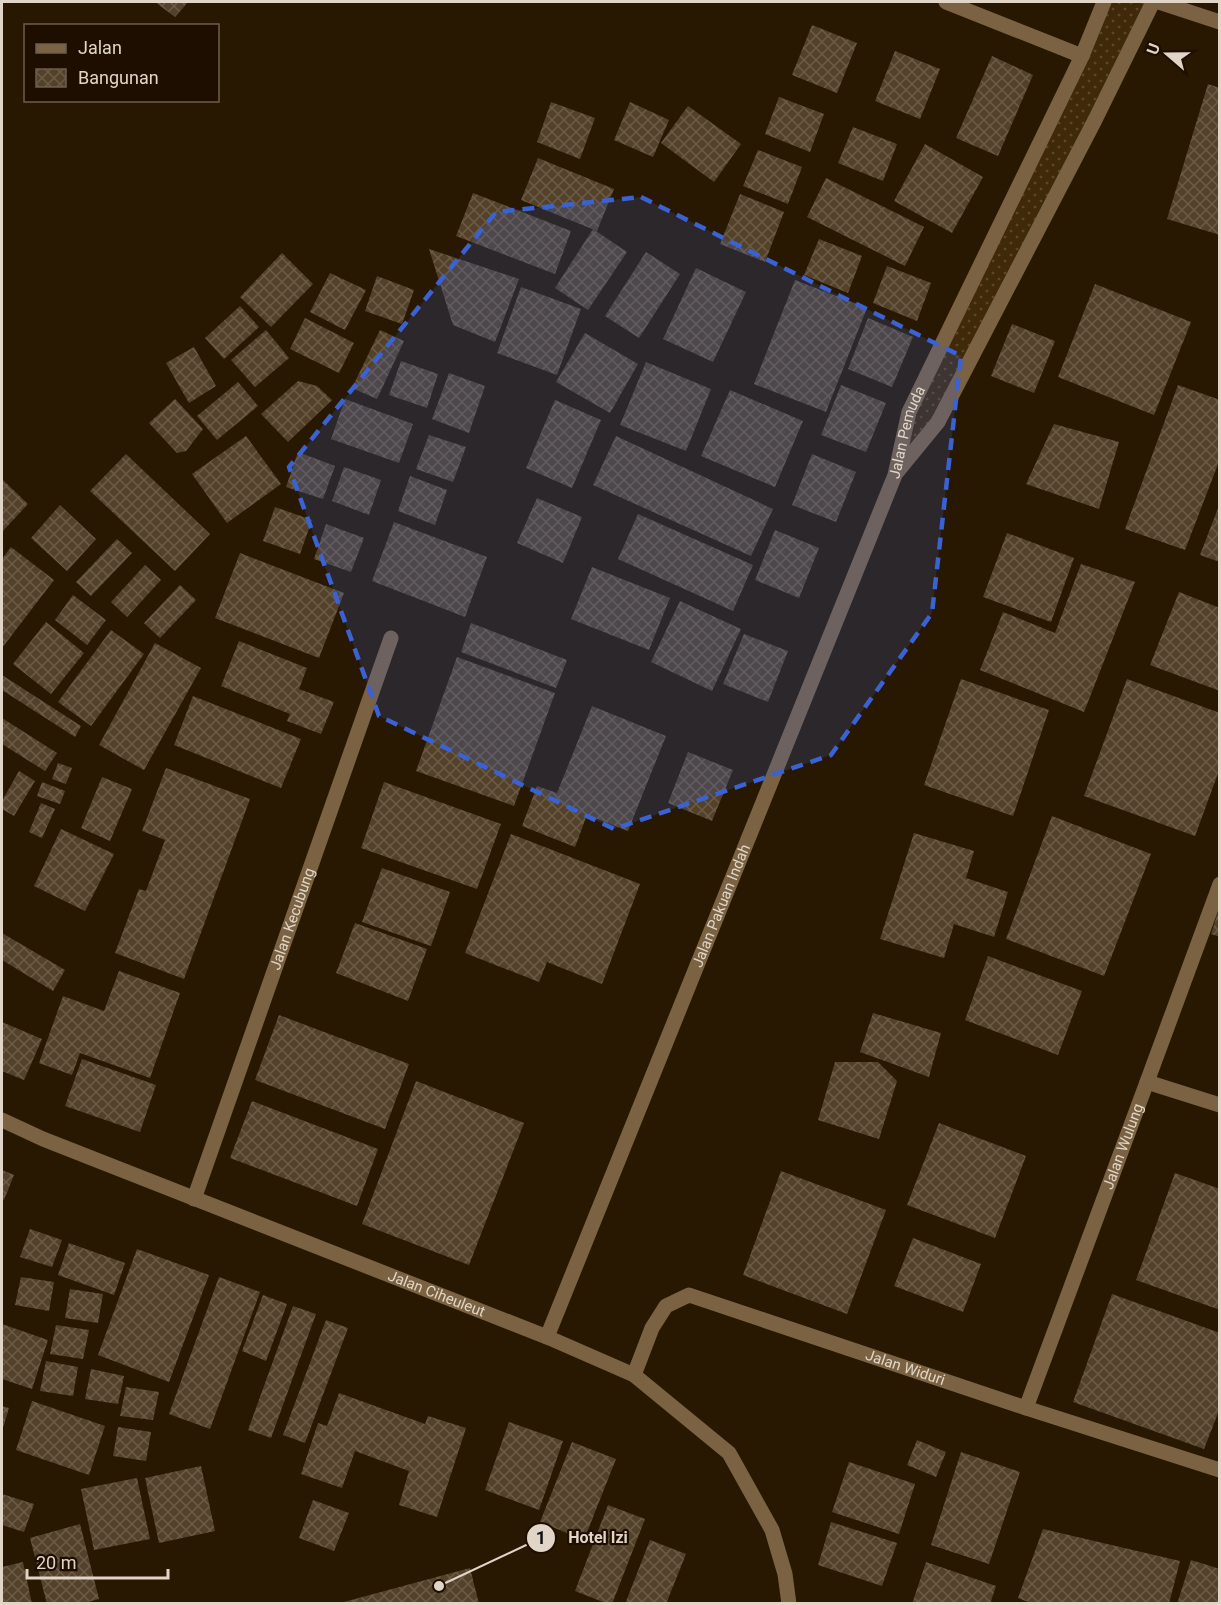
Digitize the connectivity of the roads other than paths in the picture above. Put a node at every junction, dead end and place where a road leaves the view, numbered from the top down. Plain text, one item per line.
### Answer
1 (946, 2) edge
2 (1104, 2) edge
3 (1153, 2) edge
4 (1159, 2) edge
5 (1220, 22) edge
6 (1082, 56) junction
7 (895, 475) junction
8 (391, 638) dead end
9 (1220, 884) edge
10 (1147, 1083) junction
11 (1220, 1105) edge
12 (2, 1120) edge
13 (194, 1199) junction
14 (547, 1337) junction
15 (634, 1375) junction
16 (1026, 1408) junction
17 (1220, 1470) edge
18 (789, 1604) edge

1 - 6 street
2 - 6 street, Jalan Pemuda
3 - 7 street, Jalan Pemuda
4 - 5 street
6 - 7 street, Jalan Pemuda
7 - 14 street, Jalan Pakuan Indah
8 - 13 street, Jalan Kecubung
9 - 10 street, Jalan Wulung
10 - 11 street
10 - 16 street, Jalan Wulung
12 - 13 street, Jalan Ciheuleut
13 - 14 street, Jalan Ciheuleut
14 - 15 street, Jalan Ciheuleut
15 - 16 street, Jalan Widuri
15 - 18 street, Jalan Ciheuleut
16 - 17 street, Jalan Widuri

